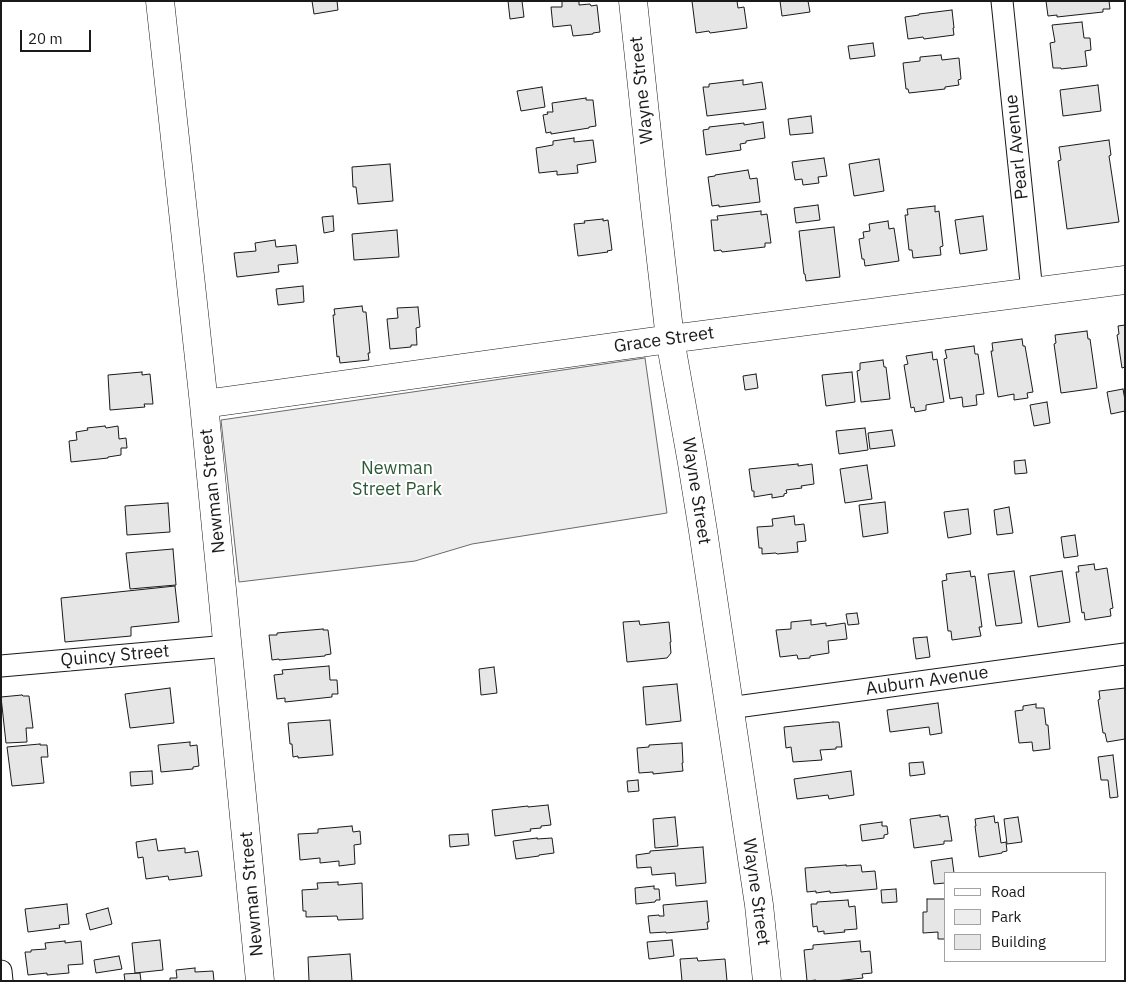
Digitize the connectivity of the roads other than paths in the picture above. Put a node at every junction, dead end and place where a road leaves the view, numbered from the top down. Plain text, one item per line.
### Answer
1 (160, 1) edge
2 (633, 1) edge
3 (1002, 1) edge
4 (1125, 280) edge
5 (1032, 292) junction
6 (670, 339) junction
7 (204, 404) junction
8 (228, 646) junction
9 (1125, 654) edge
10 (1, 666) edge
11 (729, 708) junction
12 (1, 971) edge
13 (2, 981) edge
14 (260, 981) edge
15 (767, 981) edge

1 - 7 street, Newman Street
2 - 6 street, Wayne Street
3 - 5 street, Pearl Avenue
4 - 5 street, Grace Street
5 - 6 street, Grace Street
6 - 7 street, Grace Street
6 - 11 street, Wayne Street
7 - 8 street, Newman Street
8 - 10 street, Quincy Street
8 - 14 street, Newman Street
9 - 11 street, Auburn Avenue
11 - 15 street, Wayne Street
12 - 13 street

